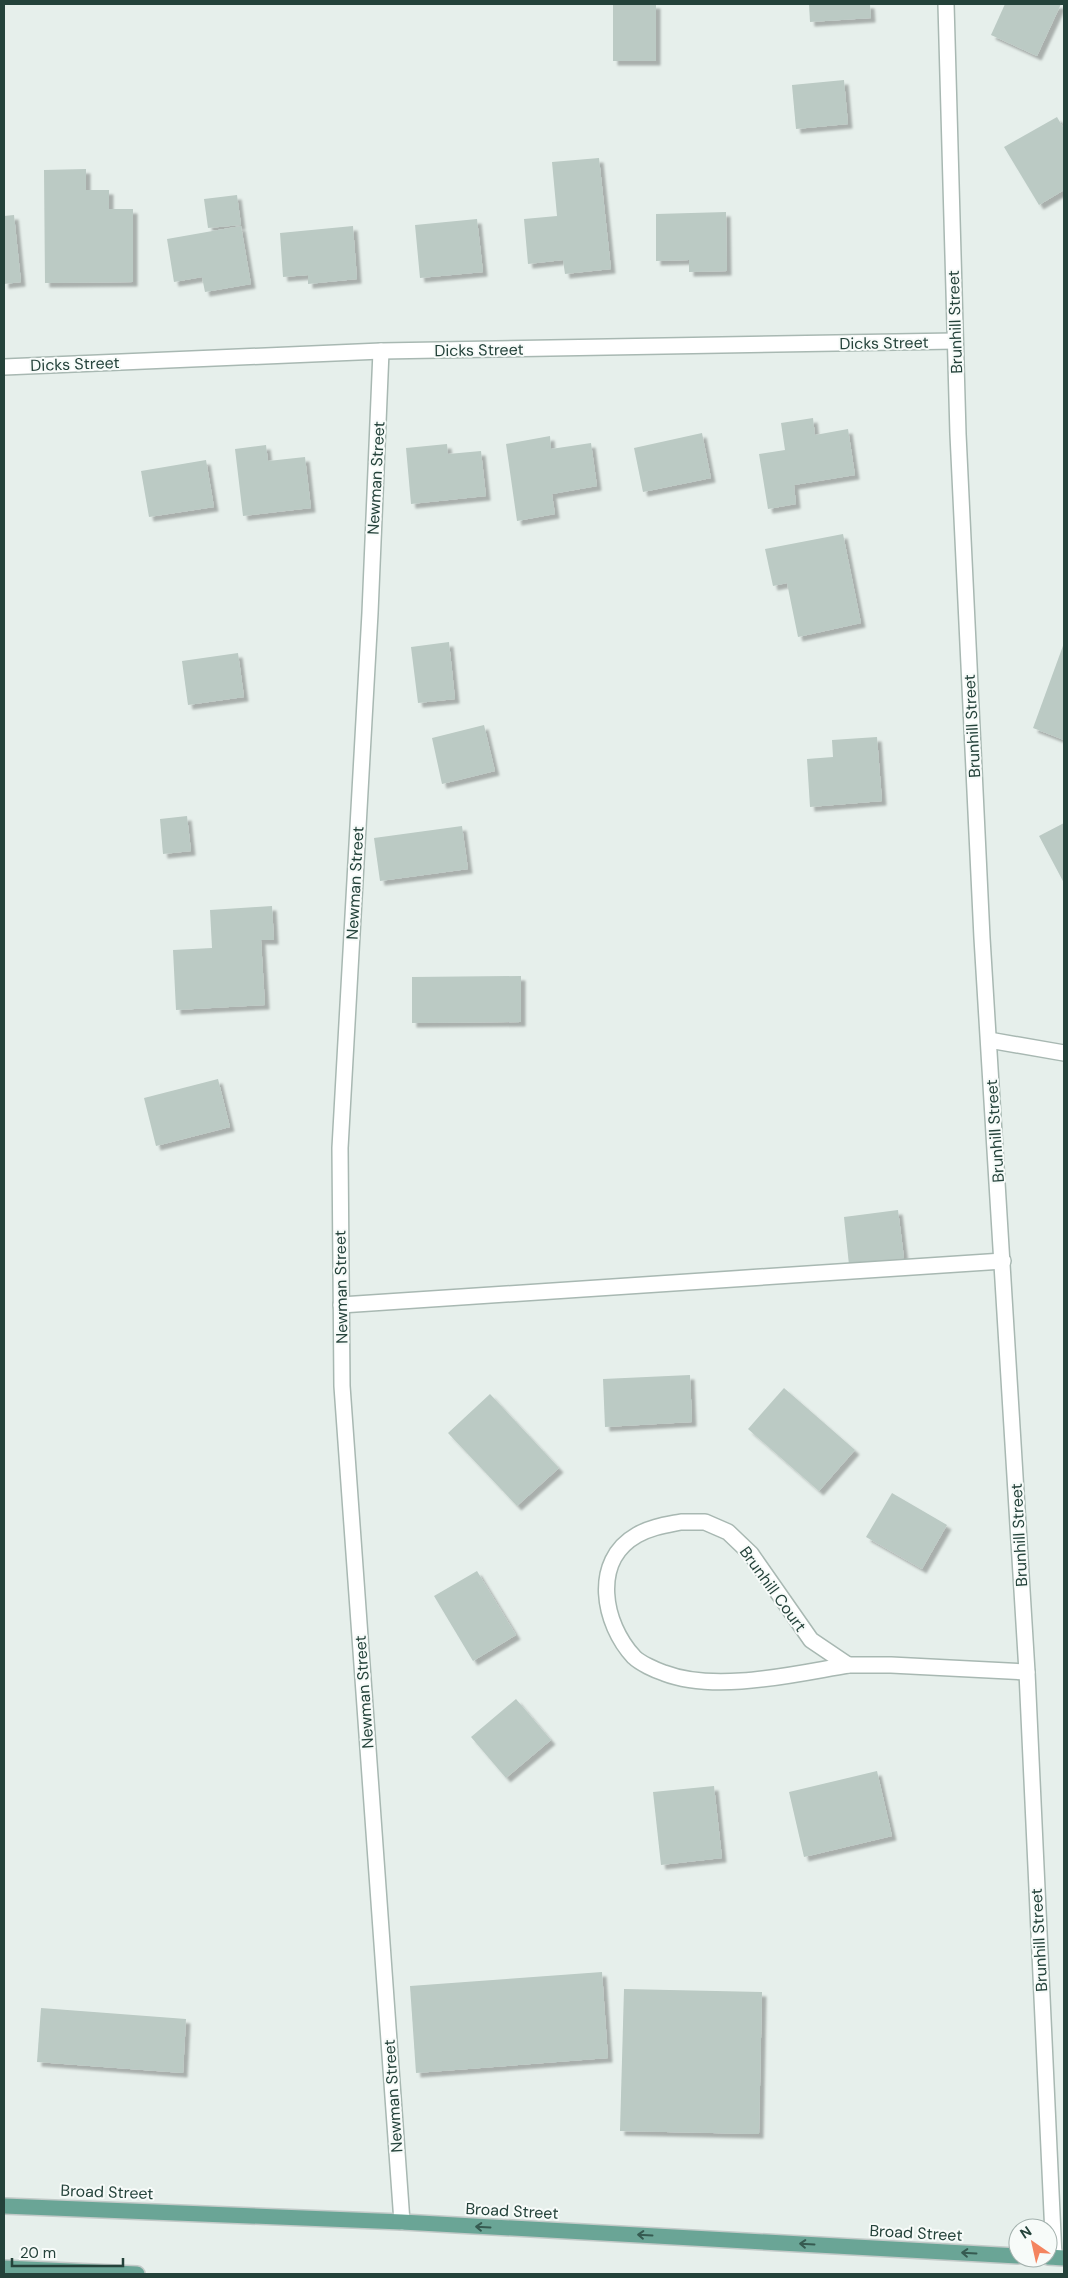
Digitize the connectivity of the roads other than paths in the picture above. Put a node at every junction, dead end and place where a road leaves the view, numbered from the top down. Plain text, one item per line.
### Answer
1 (946, 4) edge
2 (955, 341) junction
3 (381, 351) junction
4 (4, 367) edge
5 (989, 1040) junction
6 (1064, 1053) edge
7 (1002, 1261) junction
8 (341, 1305) junction
9 (848, 1665) junction
10 (1027, 1672) junction
11 (4, 2206) edge
12 (1053, 2218) edge
13 (402, 2222) junction
14 (1008, 2255) edge
15 (4, 2268) edge
16 (137, 2274) edge

1 - 2 street, Brunhill Street
2 - 3 street, Dicks Street
2 - 5 street, Brunhill Street
3 - 4 street, Dicks Street
3 - 8 street, Newman Street
5 - 6 street
5 - 7 street, Brunhill Street
7 - 8 street
7 - 10 street, Brunhill Street
8 - 13 street, Newman Street
9 - 9 street, Brunhill Court
9 - 10 street, Brunhill Court
10 - 12 street, Brunhill Street
11 - 13 main road, Broad Street
14 -> 13 main road, Broad Street
15 - 16 main road

